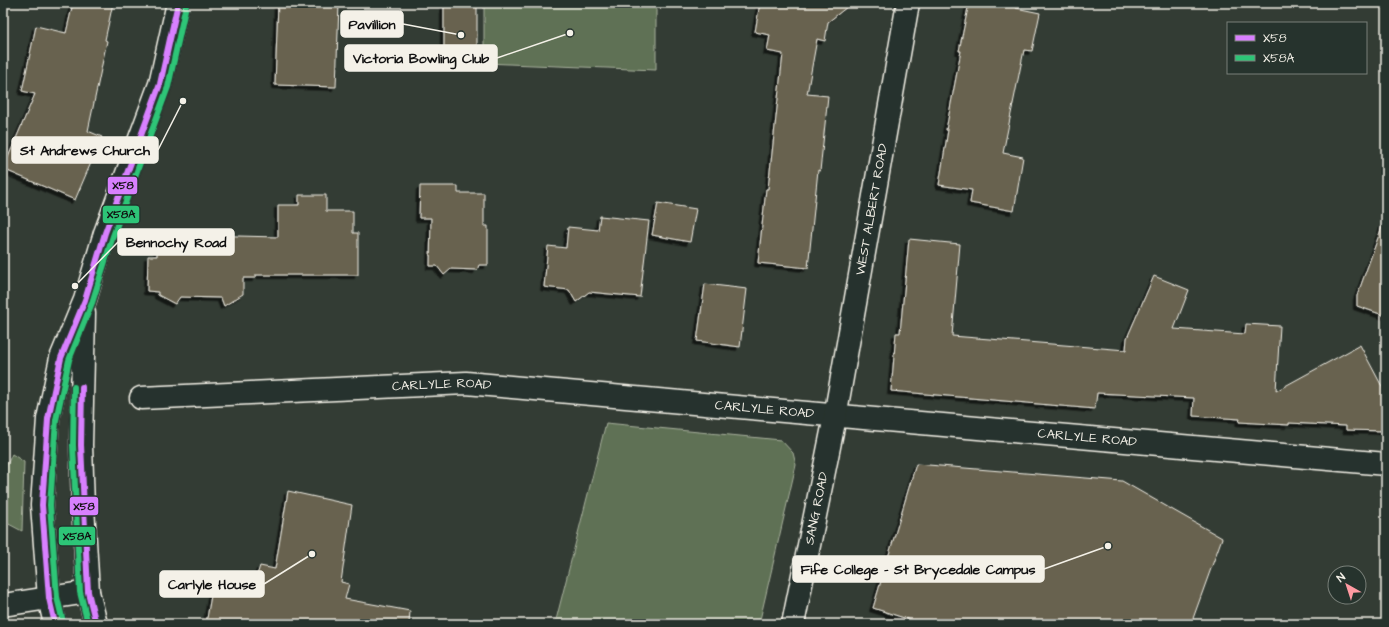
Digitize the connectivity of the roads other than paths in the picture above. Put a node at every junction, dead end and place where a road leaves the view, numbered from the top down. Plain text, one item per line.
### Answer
1 (178, 3) edge
2 (908, 3) edge
3 (85, 300) junction
4 (141, 398) dead end
5 (835, 417) junction
6 (1386, 464) edge
7 (88, 592) junction
8 (49, 598) junction
9 (3, 605) edge
10 (56, 624) edge
11 (96, 624) edge
12 (793, 624) edge

1 - 3 street
2 - 5 street, WEST ALBERT ROAD
3 - 7 street
3 - 8 street
4 - 5 street, CARLYLE ROAD
5 - 6 street, CARLYLE ROAD
5 - 12 street, SANG ROAD
7 - 8 street
7 - 11 street
8 - 9 street
8 - 10 street

